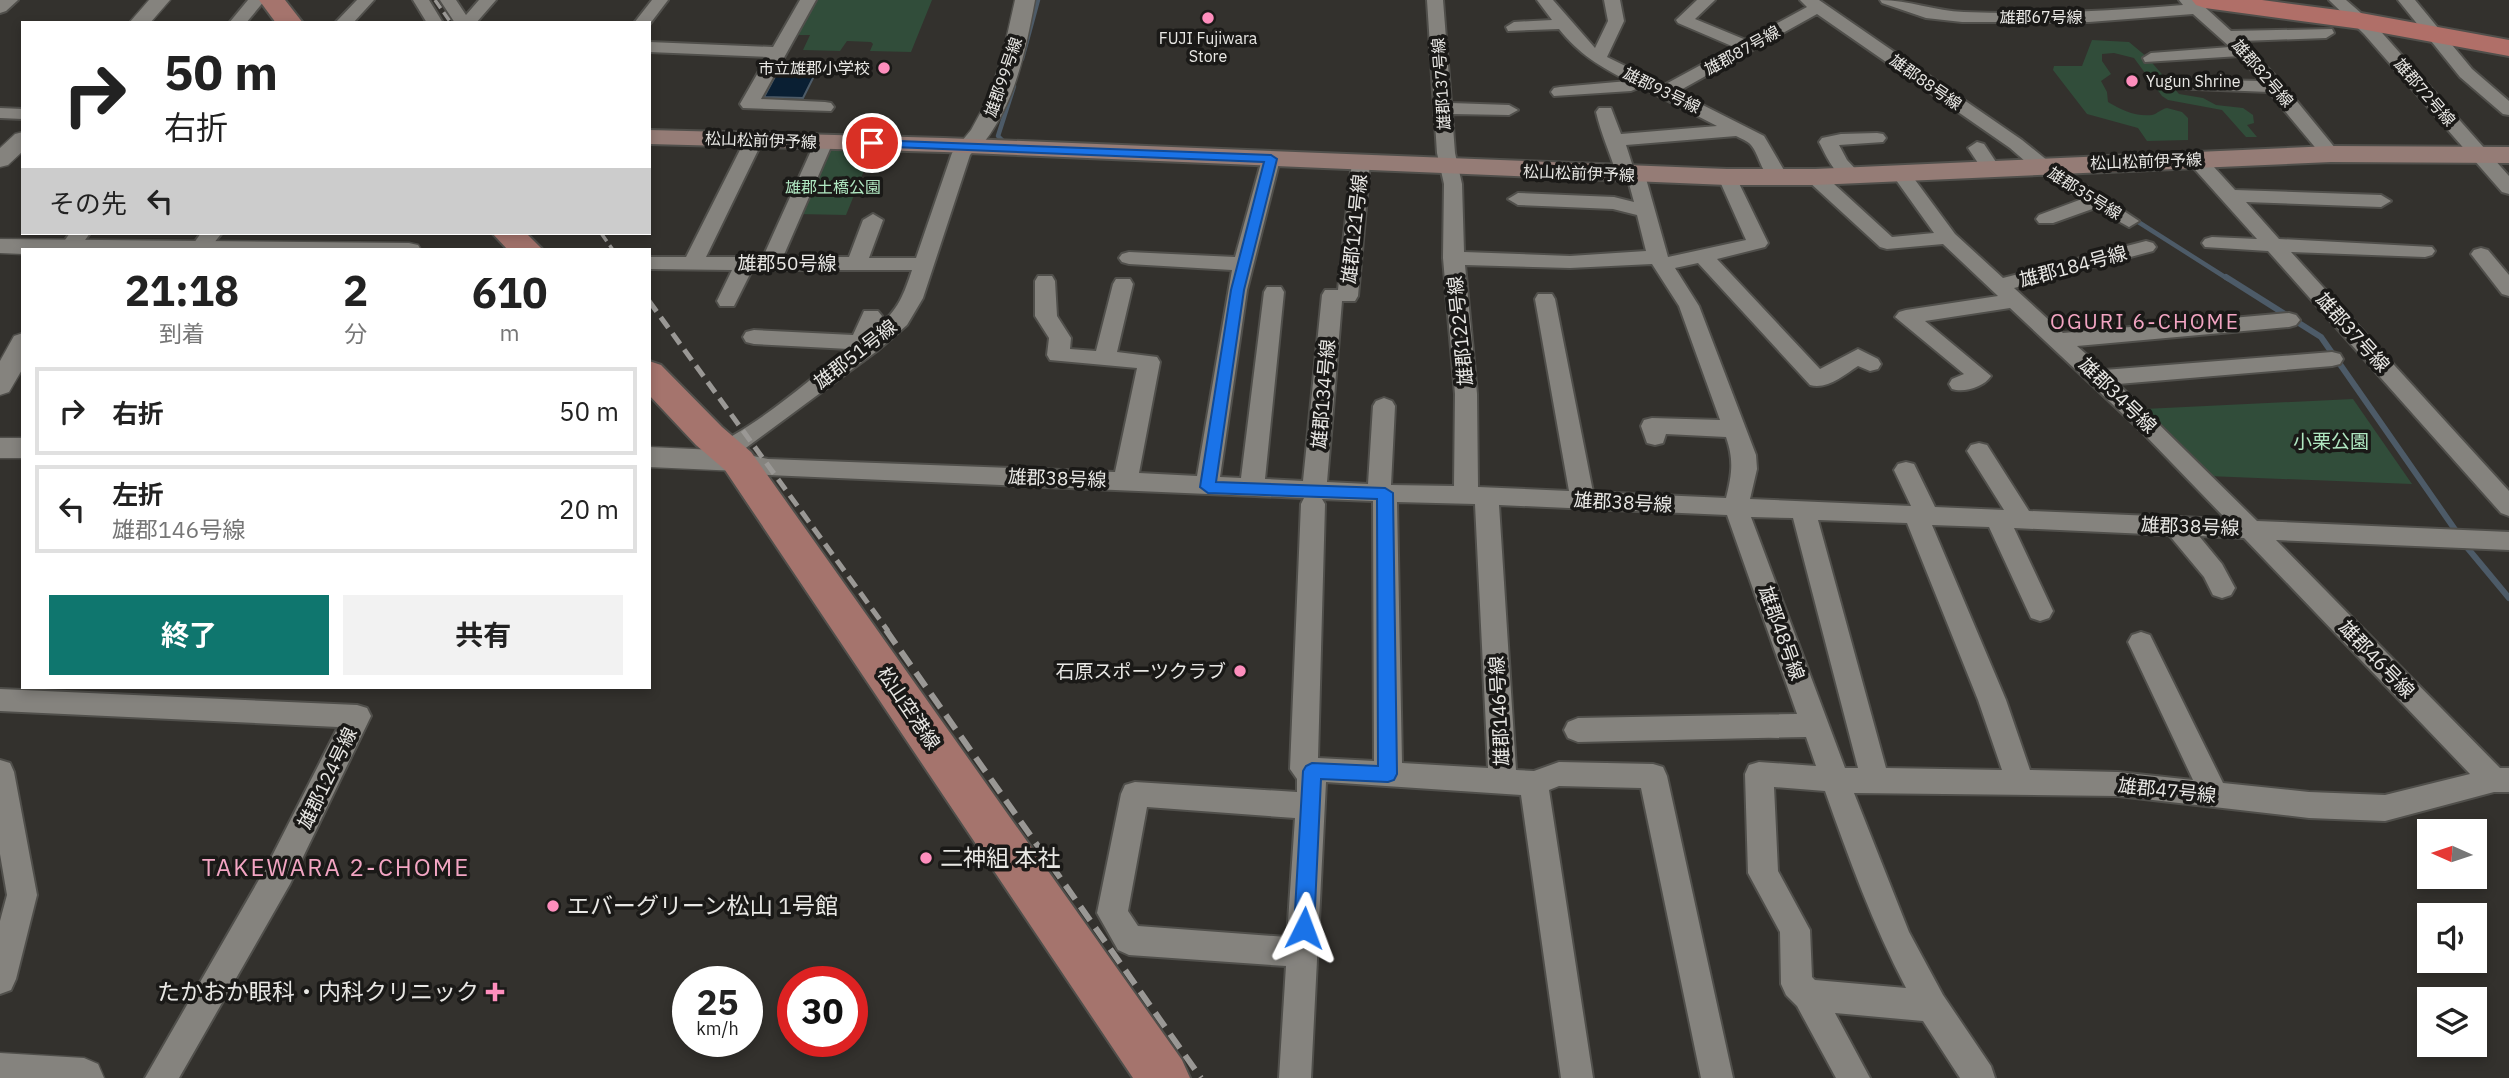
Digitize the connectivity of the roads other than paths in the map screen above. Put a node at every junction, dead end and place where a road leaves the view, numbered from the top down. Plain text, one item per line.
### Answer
1 (10, 0) edge
2 (160, 0) edge
3 (257, 0) edge
4 (272, 0) edge
5 (366, 0) edge
6 (421, 0) edge
7 (448, 0) edge
8 (477, 0) edge
9 (488, 0) edge
10 (660, 0) edge
11 (808, 0) edge
12 (1025, 0) edge
13 (1435, 0) edge
14 (1545, 0) edge
15 (1612, 0) edge
16 (1707, 0) edge
17 (1888, 0) edge
18 (2282, 0) edge
19 (2406, 0) edge
20 (2196, 3) edge
21 (1813, 4) edge
22 (0, 8) edge
23 (2348, 10) edge
24 (141, 21) edge
25 (239, 21) edge
26 (288, 21) edge
27 (345, 21) edge
28 (435, 21) edge
29 (461, 21) edge
30 (644, 21) edge
31 (1566, 24) junction
32 (1514, 27) dead end
33 (2429, 27) junction
34 (2326, 33) dead end
35 (2231, 36) junction
36 (2509, 37) edge
37 (651, 47) edge
38 (1749, 47) junction
39 (2509, 48) edge
40 (2244, 51) junction
41 (778, 52) junction
42 (2151, 58) dead end
43 (1598, 59) junction
44 (1641, 80) junction
45 (2177, 84) dead end
46 (2276, 87) junction
47 (1560, 92) dead end
48 (1665, 92) junction
49 (825, 107) dead end
50 (1443, 108) junction
51 (1509, 110) dead end
52 (2509, 110) edge
53 (1605, 112) dead end
54 (0, 113) edge
55 (21, 114) edge
56 (1994, 129) junction
57 (1742, 130) junction
58 (651, 137) edge
59 (1877, 138) dead end
60 (754, 140) junction
61 (1616, 140) junction
62 (21, 141) edge
63 (824, 142) junction
64 (968, 147) junction
65 (1979, 149) junction
66 (2331, 154) junction
67 (2479, 154) junction
68 (2508, 156) edge
69 (1271, 159) junction
70 (2196, 159) junction
71 (0, 160) edge
72 (1361, 162) junction
73 (2041, 165) junction
74 (1450, 167) junction
75 (1899, 173) junction
76 (1631, 175) junction
77 (1852, 175) junction
78 (1727, 177) junction
79 (1779, 177) junction
80 (1815, 177) junction
81 (2509, 188) edge
82 (2230, 196) junction
83 (1518, 199) dead end
84 (2097, 200) junction
85 (2381, 201) dead end
86 (1644, 211) junction
87 (2046, 219) dead end
88 (873, 220) dead end
89 (2129, 221) dead end
90 (509, 235) edge
91 (1948, 238) junction
92 (205, 241) edge
93 (73, 243) edge
94 (2212, 243) dead end
95 (2273, 244) junction
96 (0, 246) edge
97 (2146, 247) dead end
98 (315, 248) edge
99 (525, 248) edge
100 (2425, 251) dead end
101 (2481, 254) dead end
102 (1703, 256) junction
103 (1129, 258) dead end
104 (1453, 258) junction
105 (1661, 261) junction
106 (651, 263) edge
107 (745, 263) junction
108 (770, 263) junction
109 (857, 263) junction
110 (692, 264) junction
111 (925, 264) junction
112 (1244, 264) junction
113 (1045, 281) dead end
114 (1123, 284) dead end
115 (2509, 289) edge
116 (1274, 292) dead end
117 (2008, 293) junction
118 (1340, 296) joint
119 (1545, 299) dead end
120 (727, 301) dead end
121 (871, 316) dead end
122 (2289, 320) dead end
123 (2253, 323) junction
124 (754, 337) dead end
125 (2059, 340) junction
126 (865, 344) junction
127 (21, 346) edge
128 (1105, 358) junction
129 (2332, 359) dead end
130 (2287, 362) junction
131 (1870, 363) dead end
132 (651, 375) edge
133 (2099, 378) junction
134 (1960, 384) dead end
135 (0, 386) edge
136 (1384, 406) dead end
137 (1735, 429) junction
138 (1654, 437) dead end
139 (0, 448) edge
140 (21, 448) edge
141 (1979, 451) dead end
142 (723, 456) junction
143 (651, 457) edge
144 (1906, 470) dead end
145 (1120, 481) junction
146 (1208, 487) junction
147 (1252, 489) junction
148 (1382, 493) junction
149 (1476, 495) junction
150 (1314, 498) junction
151 (1583, 500) junction
152 (2509, 507) edge
153 (1736, 508) junction
154 (1803, 510) junction
155 (1922, 515) junction
156 (1997, 518) junction
157 (2022, 519) junction
158 (2175, 525) junction
159 (2249, 528) junction
160 (2509, 541) edge
161 (2222, 588) dead end
162 (2040, 611) dead end
163 (2141, 642) dead end
164 (0, 700) edge
165 (1816, 726) junction
166 (1578, 730) dead end
167 (1312, 771) junction
168 (0, 772) edge
169 (1388, 774) junction
170 (1836, 780) junction
171 (2502, 780) edge
172 (1503, 781) junction
173 (1875, 781) junction
174 (1534, 783) junction
175 (2020, 783) junction
176 (2214, 795) junction
177 (1310, 806) junction
178 (1303, 953) junction
179 (0, 979) edge
180 (1808, 995) junction
181 (1931, 1006) junction
182 (1155, 1071) edge
183 (0, 1073) edge
184 (85, 1078) edge
185 (161, 1078) edge
186 (1295, 1078) edge
187 (1577, 1078) edge
188 (1717, 1078) edge
189 (1854, 1078) edge
190 (1979, 1078) edge

1 - 22 street
2 - 24 street
3 - 25 street
4 - 26 main road
5 - 27 street
6 - 28 street
7 - 29 street
8 - 29 street
9 - 29 street
10 - 30 street
11 - 41 street
12 - 64 street, 雄郡99号線
13 - 50 street, 雄郡137号線
14 - 31 street, 雄郡93号線
15 - 43 street
16 - 38 street
17 - 20 street, 雄郡67号線
18 - 23 highway
19 - 33 street
20 - 23 highway
20 - 35 street, 雄郡82号線
21 - 38 street, 雄郡87号線
21 - 56 street, 雄郡88号線
23 - 33 highway
23 - 67 street, 雄郡72号線
31 - 32 street
31 - 43 street, 雄郡93号線
33 - 36 highway
33 - 39 highway
33 - 52 street
34 - 35 street
35 - 40 street, 雄郡82号線
37 - 41 street
38 - 48 street, 雄郡87号線
40 - 42 street
40 - 46 street, 雄郡82号線
41 - 49 street
43 - 44 street, 雄郡93号線
44 - 47 street
44 - 48 street, 雄郡93号線
45 - 46 street
46 - 66 street, 雄郡82号線
48 - 57 street, 雄郡93号線
50 - 51 street
50 - 74 street, 雄郡137号線
53 - 61 street
54 - 55 street
56 - 65 street
56 - 73 street, 雄郡88号線
57 - 61 street
57 - 79 street, 雄郡93号線
58 - 60 main road, 松山松前伊予線
59 - 77 street
60 - 63 main road, 松山松前伊予線
60 - 110 street
61 - 76 street
62 - 71 street
63 - 64 main road, 松山松前伊予線
63 - 108 street
64 - 69 main road, 松山松前伊予線
64 - 111 street, 雄郡51号線
65 - 73 main road, 松山松前伊予線
65 - 75 main road, 松山松前伊予線
66 - 67 main road, 松山松前伊予線
66 - 70 main road, 松山松前伊予線
67 - 68 main road, 松山松前伊予線
67 - 81 street, 雄郡72号線
69 - 72 main road, 松山松前伊予線
69 - 112 street
70 - 73 main road, 松山松前伊予線
70 - 82 street, 雄郡37号線
72 - 74 main road, 松山松前伊予線
72 - 118 street, 雄郡121号線
73 - 84 street, 雄郡35号線
74 - 76 main road, 松山松前伊予線
74 - 104 street, 雄郡122号線
75 - 77 main road, 松山松前伊予線
75 - 91 street, 雄郡34号線
76 - 78 main road, 松山松前伊予線
76 - 86 street
77 - 80 main road, 松山松前伊予線
78 - 79 main road, 松山松前伊予線
78 - 102 street
79 - 80 main road, 松山松前伊予線
80 - 91 street
82 - 85 street
82 - 95 street, 雄郡37号線
83 - 86 street
84 - 87 street
84 - 89 street, 雄郡35号線
86 - 105 street
88 - 109 street
90 - 99 main road
91 - 117 street, 雄郡34号線
92 - 93 street
92 - 98 street
93 - 96 street
94 - 95 street
95 - 100 street
95 - 152 street, 雄郡37号線
97 - 117 street, 雄郡184号線
101 - 115 street
102 - 105 street
102 - 131 street
103 - 112 street
104 - 105 street
104 - 149 street, 雄郡122号線
105 - 137 street
106 - 110 street, 雄郡50号線
107 - 108 street, 雄郡50号線
107 - 110 street, 雄郡50号線
107 - 120 street
108 - 109 street, 雄郡50号線
109 - 111 street, 雄郡50号線
111 - 126 street, 雄郡51号線
112 - 146 street
113 - 128 street
114 - 128 street
116 - 147 street
117 - 125 street, 雄郡34号線
117 - 134 street, 雄郡184号線
118 - 150 street, 雄郡134号線
119 - 151 street
121 - 126 street
122 - 123 street
123 - 125 street
123 - 130 street
124 - 126 street
125 - 133 street, 雄郡34号線
126 - 142 street, 雄郡51号線
127 - 135 street
128 - 145 street
129 - 130 street
130 - 133 street
132 - 142 main road, 松山空港線
133 - 159 street, 雄郡34号線
136 - 148 street
137 - 138 street
137 - 153 street
139 - 140 street
141 - 157 street
142 - 143 street
142 - 145 street, 雄郡38号線
142 - 182 main road, 松山空港線
144 - 155 street
145 - 146 street, 雄郡38号線
146 - 147 street, 雄郡38号線
147 - 150 street, 雄郡38号線
148 - 149 street, 雄郡38号線
148 - 150 street, 雄郡38号線
148 - 169 street
149 - 151 street, 雄郡38号線
149 - 172 street, 雄郡146号線
150 - 167 street, 雄郡134号線
151 - 153 street, 雄郡38号線
153 - 154 street, 雄郡38号線
153 - 165 street, 雄郡48号線
154 - 155 street, 雄郡38号線
154 - 173 street
155 - 156 street, 雄郡38号線
155 - 175 street
156 - 157 street, 雄郡38号線
156 - 162 street
157 - 158 street, 雄郡38号線
158 - 159 street, 雄郡38号線
158 - 161 street
159 - 160 street, 雄郡38号線
159 - 171 street, 雄郡46号線
163 - 176 street
164 - 185 street, 雄郡124号線
165 - 166 street
165 - 170 street, 雄郡48号線
167 - 169 street, 雄郡146号線
167 - 177 street
168 - 179 street
169 - 172 street, 雄郡146号線
170 - 173 street, 雄郡47号線
170 - 180 street, 雄郡47号線
170 - 181 street, 雄郡48号線
171 - 176 street, 雄郡47号線
172 - 174 street
173 - 175 street, 雄郡47号線
174 - 187 street
174 - 188 street
175 - 176 street, 雄郡47号線
177 - 178 street
177 - 178 street
178 - 186 street
180 - 181 street
180 - 189 street
181 - 190 street, 雄郡48号線
183 - 184 street

